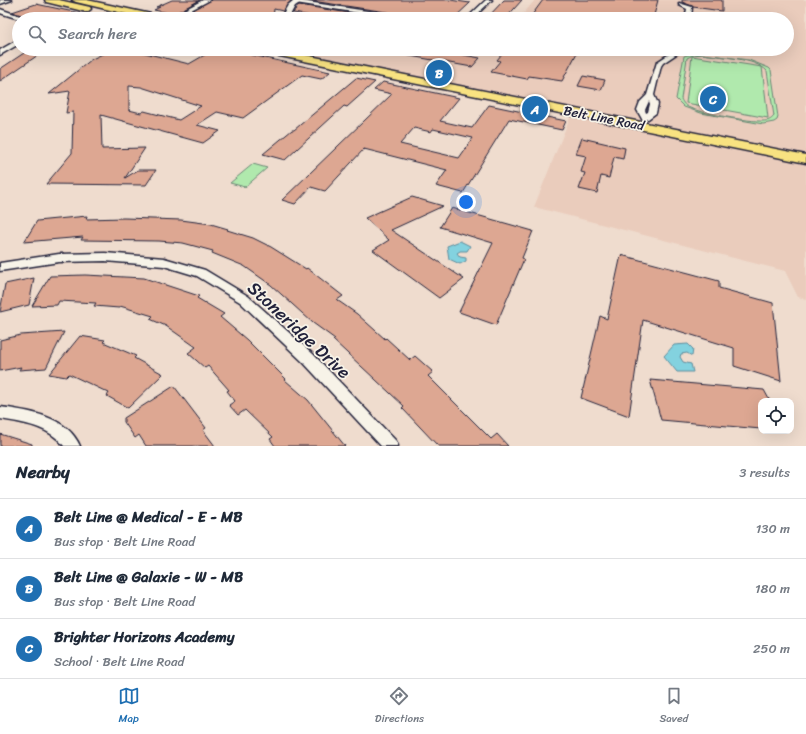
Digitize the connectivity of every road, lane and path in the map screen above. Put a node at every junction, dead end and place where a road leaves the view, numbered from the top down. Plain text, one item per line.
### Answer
1 (8, 0) edge
2 (50, 0) edge
3 (76, 0) edge
4 (207, 0) edge
5 (297, 0) edge
6 (477, 0) edge
7 (488, 1) edge
8 (0, 2) edge
9 (682, 4) dead end
10 (0, 11) edge
11 (100, 12) edge
12 (129, 12) edge
13 (184, 12) edge
14 (287, 12) edge
15 (366, 12) edge
16 (476, 12) edge
17 (689, 12) edge
18 (12, 15) edge
19 (12, 45) edge
20 (0, 53) edge
21 (299, 56) edge
22 (333, 56) edge
23 (670, 56) edge
24 (479, 88) junction
25 (645, 117) junction
26 (633, 124) junction
27 (806, 149) edge
28 (806, 159) edge
29 (0, 267) edge
30 (0, 412) edge
31 (73, 446) edge
32 (390, 446) edge

1 - 8 street
2 - 11 main road
3 - 12 main road
4 - 13 street
5 - 14 street
5 - 15 street
6 - 7 street
7 - 16 street
9 - 17 street
10 - 18 street
19 - 20 street
21 - 24 main road, Belt Line Road
22 - 24 main road, Belt Line Road
23 - 25 street
24 - 25 main road, Belt Line Road
24 - 26 main road, Belt Line Road
25 - 26 main road
25 - 27 main road, Belt Line Road
26 - 28 main road, Belt Line Road
29 - 32 street, Stoneridge Drive
30 - 31 street

